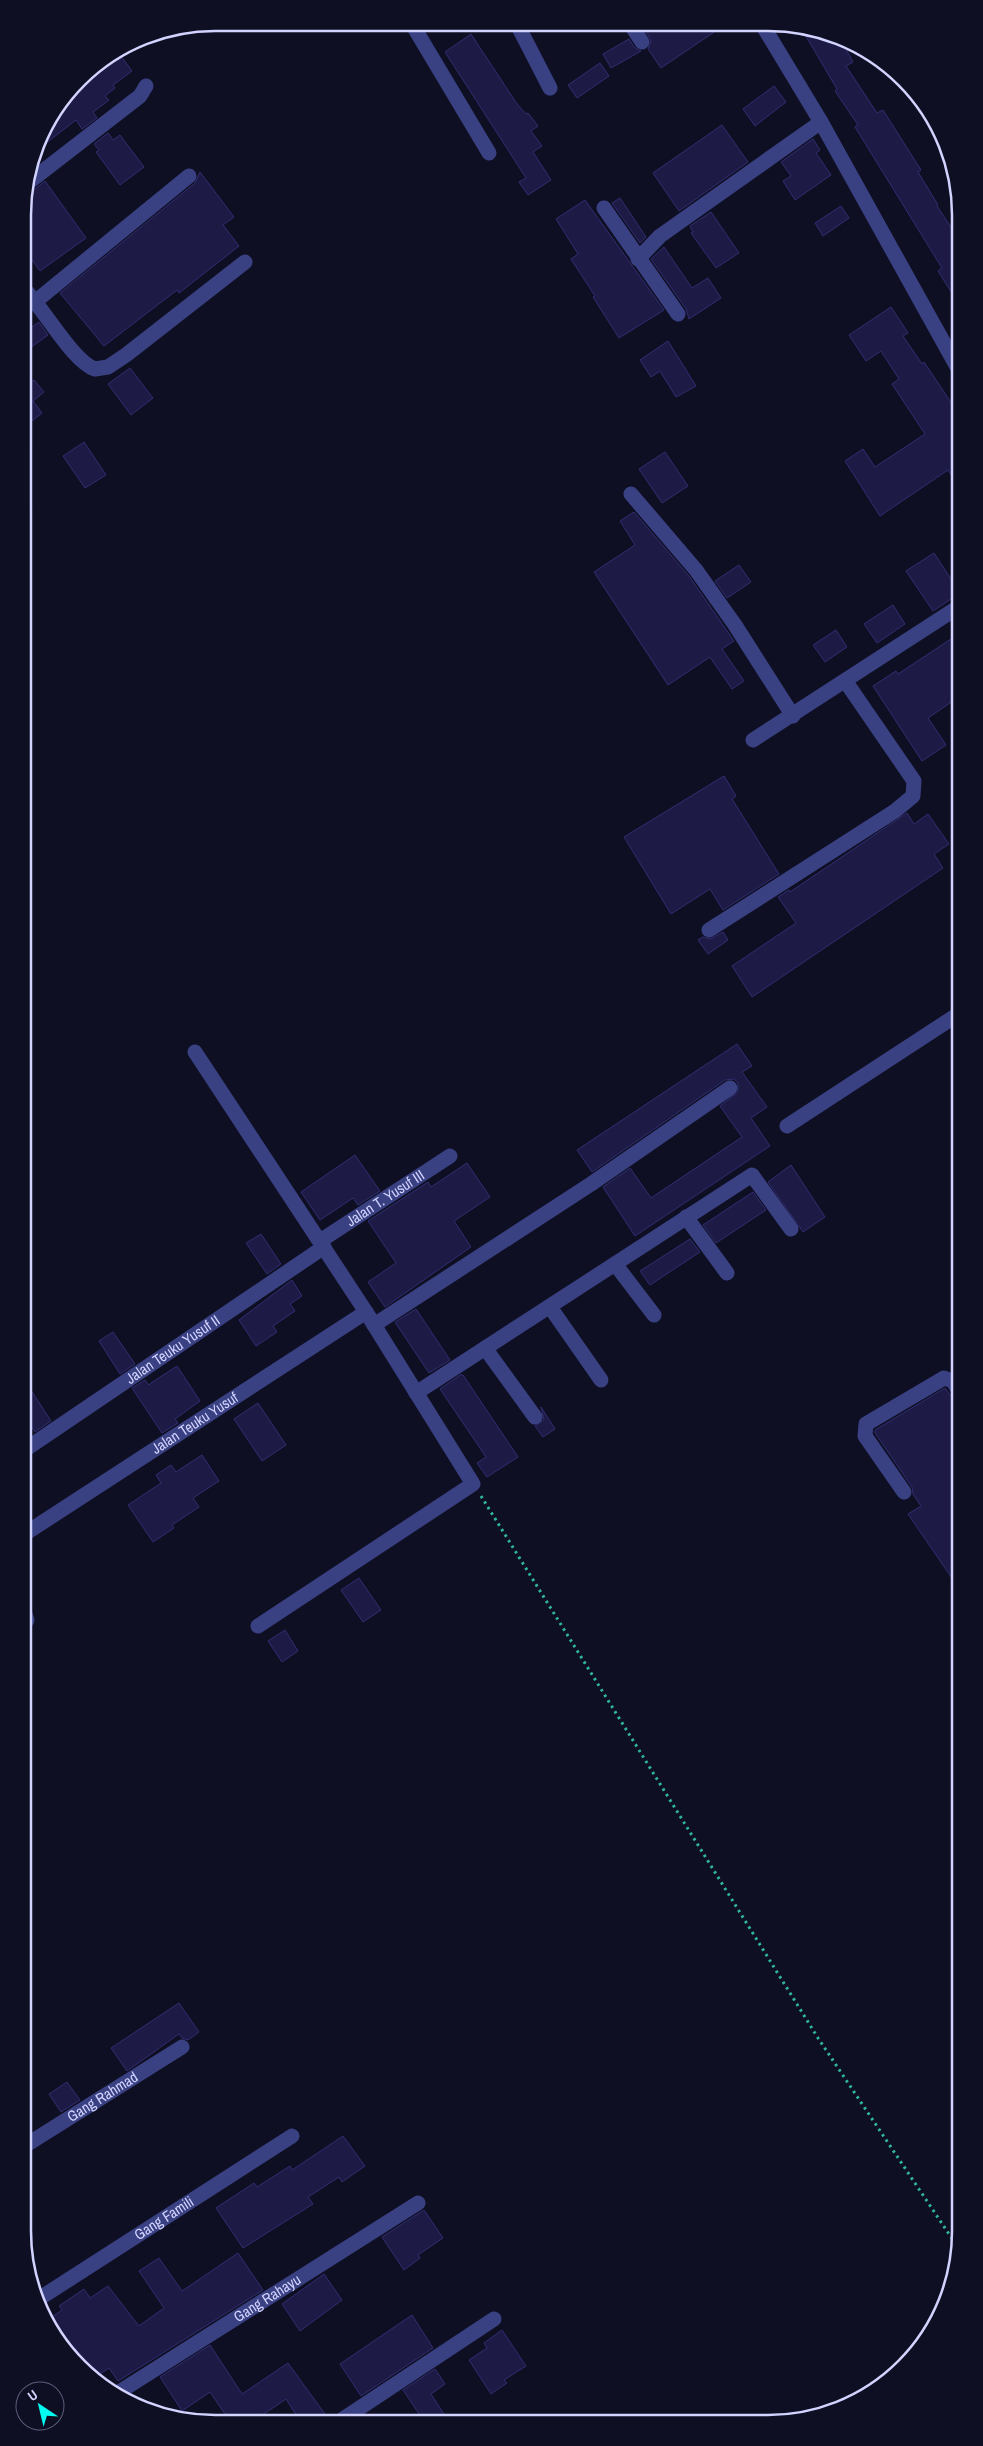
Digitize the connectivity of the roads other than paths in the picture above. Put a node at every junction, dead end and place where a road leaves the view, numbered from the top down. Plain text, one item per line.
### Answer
1 (416, 31) edge
2 (521, 31) edge
3 (635, 31) edge
4 (766, 31) edge
5 (642, 42) dead end
6 (146, 86) dead end
7 (550, 88) dead end
8 (821, 122) junction
9 (489, 153) dead end
10 (36, 176) edge
11 (189, 176) dead end
12 (604, 208) dead end
13 (638, 259) junction
14 (245, 262) dead end
15 (31, 296) edge
16 (36, 301) junction
17 (678, 314) dead end
18 (952, 358) edge
19 (631, 494) dead end
20 (952, 611) edge
21 (846, 682) junction
22 (793, 716) junction
23 (753, 740) dead end
24 (708, 930) dead end
25 (952, 1018) edge
26 (195, 1052) dead end
27 (730, 1088) dead end
28 (787, 1126) dead end
29 (450, 1156) dead end
30 (686, 1218) junction
31 (791, 1229) dead end
32 (322, 1244) junction
33 (616, 1264) junction
34 (726, 1273) dead end
35 (550, 1306) junction
36 (366, 1312) junction
37 (654, 1315) dead end
38 (374, 1326) junction
39 (485, 1348) junction
40 (601, 1380) dead end
41 (952, 1382) edge
42 (416, 1393) junction
43 (535, 1417) dead end
44 (31, 1445) edge
45 (904, 1492) dead end
46 (31, 1529) edge
47 (258, 1626) dead end
48 (182, 2047) dead end
49 (292, 2136) dead end
50 (31, 2141) edge
51 (418, 2203) dead end
52 (43, 2296) edge
53 (494, 2320) dead end
54 (123, 2390) edge
55 (349, 2415) edge

1 - 9 street
2 - 7 street
3 - 5 street
4 - 8 street
6 - 10 street
8 - 13 street
8 - 18 street
11 - 16 street
12 - 13 street
13 - 17 street
14 - 16 street
15 - 16 street
19 - 22 street
20 - 21 street
21 - 22 street
21 - 24 street
22 - 23 street
25 - 28 street
26 - 32 street
27 - 38 street
29 - 32 street, Jalan T. Yusuf III
30 - 31 street
30 - 33 street
30 - 34 street
32 - 36 street
32 - 44 street, Jalan Teuku Yusuf II
33 - 35 street
33 - 37 street
35 - 39 street
35 - 40 street
36 - 38 street
36 - 46 street, Jalan Teuku Yusuf
38 - 42 street
39 - 42 street
39 - 43 street
41 - 45 street
42 - 47 street
48 - 50 street, Gang Rahmad
49 - 52 street, Gang Famili
51 - 54 street, Gang Rahayu
53 - 55 street

